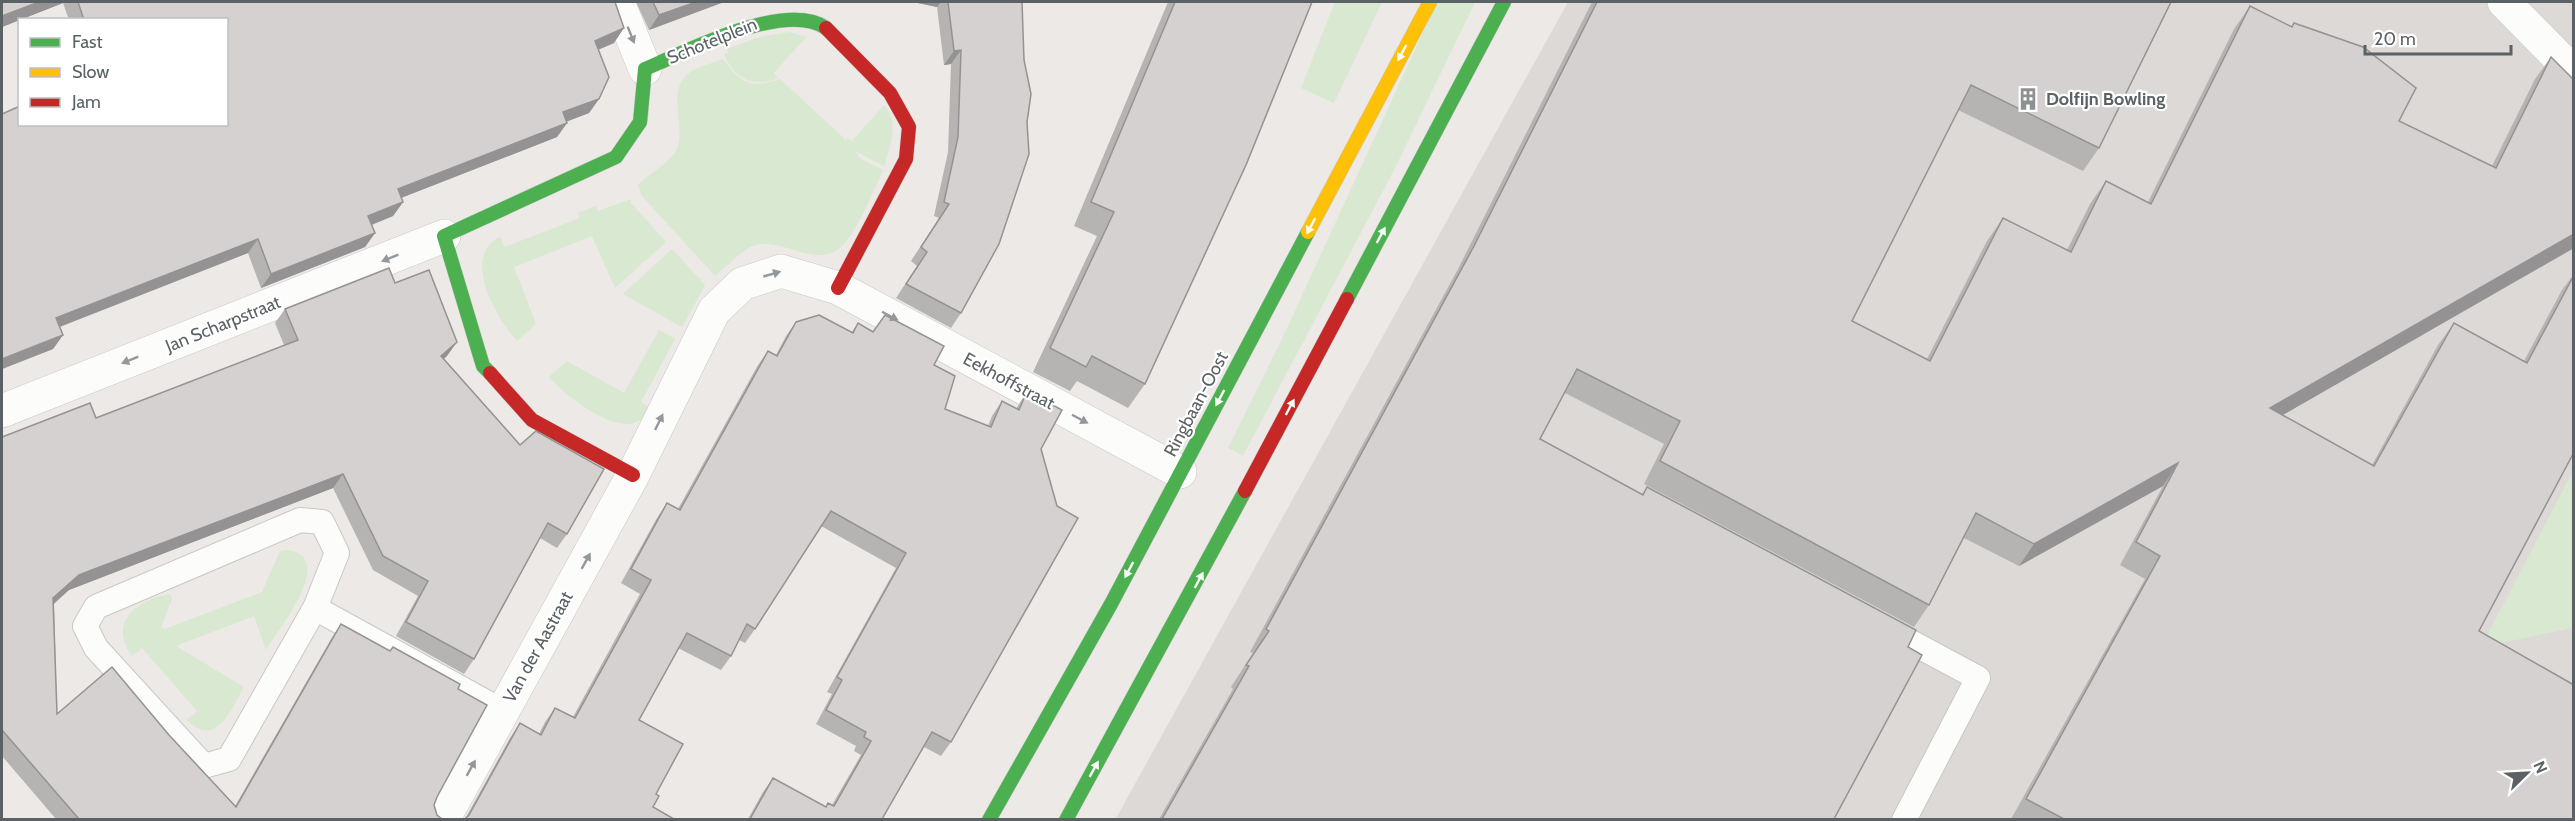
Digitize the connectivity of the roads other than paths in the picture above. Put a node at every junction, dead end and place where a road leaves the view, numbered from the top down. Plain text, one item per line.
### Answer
1 (618, 2) edge
2 (1430, 2) edge
3 (1504, 2) edge
4 (2504, 2) edge
5 (645, 69) junction
6 (2574, 73) edge
7 (444, 236) junction
8 (838, 288) junction
9 (2, 411) edge
10 (1180, 472) junction
11 (633, 475) junction
12 (315, 608) junction
13 (1862, 616) edge
14 (502, 711) junction
15 (443, 819) edge
16 (988, 819) edge
17 (1066, 819) edge
18 (1904, 819) edge

1 -> 5 street
2 -> 10 main road, Ringbaan-Oost
17 -> 3 main road
4 - 6 street
5 - 7 main road, Schotelplein
5 - 8 main road, Schotelplein
7 -> 9 street, Jan Scharpstraat
7 - 11 main road
8 -> 10 street, Eekhoffstraat
11 -> 8 street
10 -> 16 main road, Ringbaan-Oost
14 -> 11 street, Van der Aastraat
12 - 12 lane
12 - 14 lane
13 - 18 lane
15 -> 14 street, Van der Aastraat

